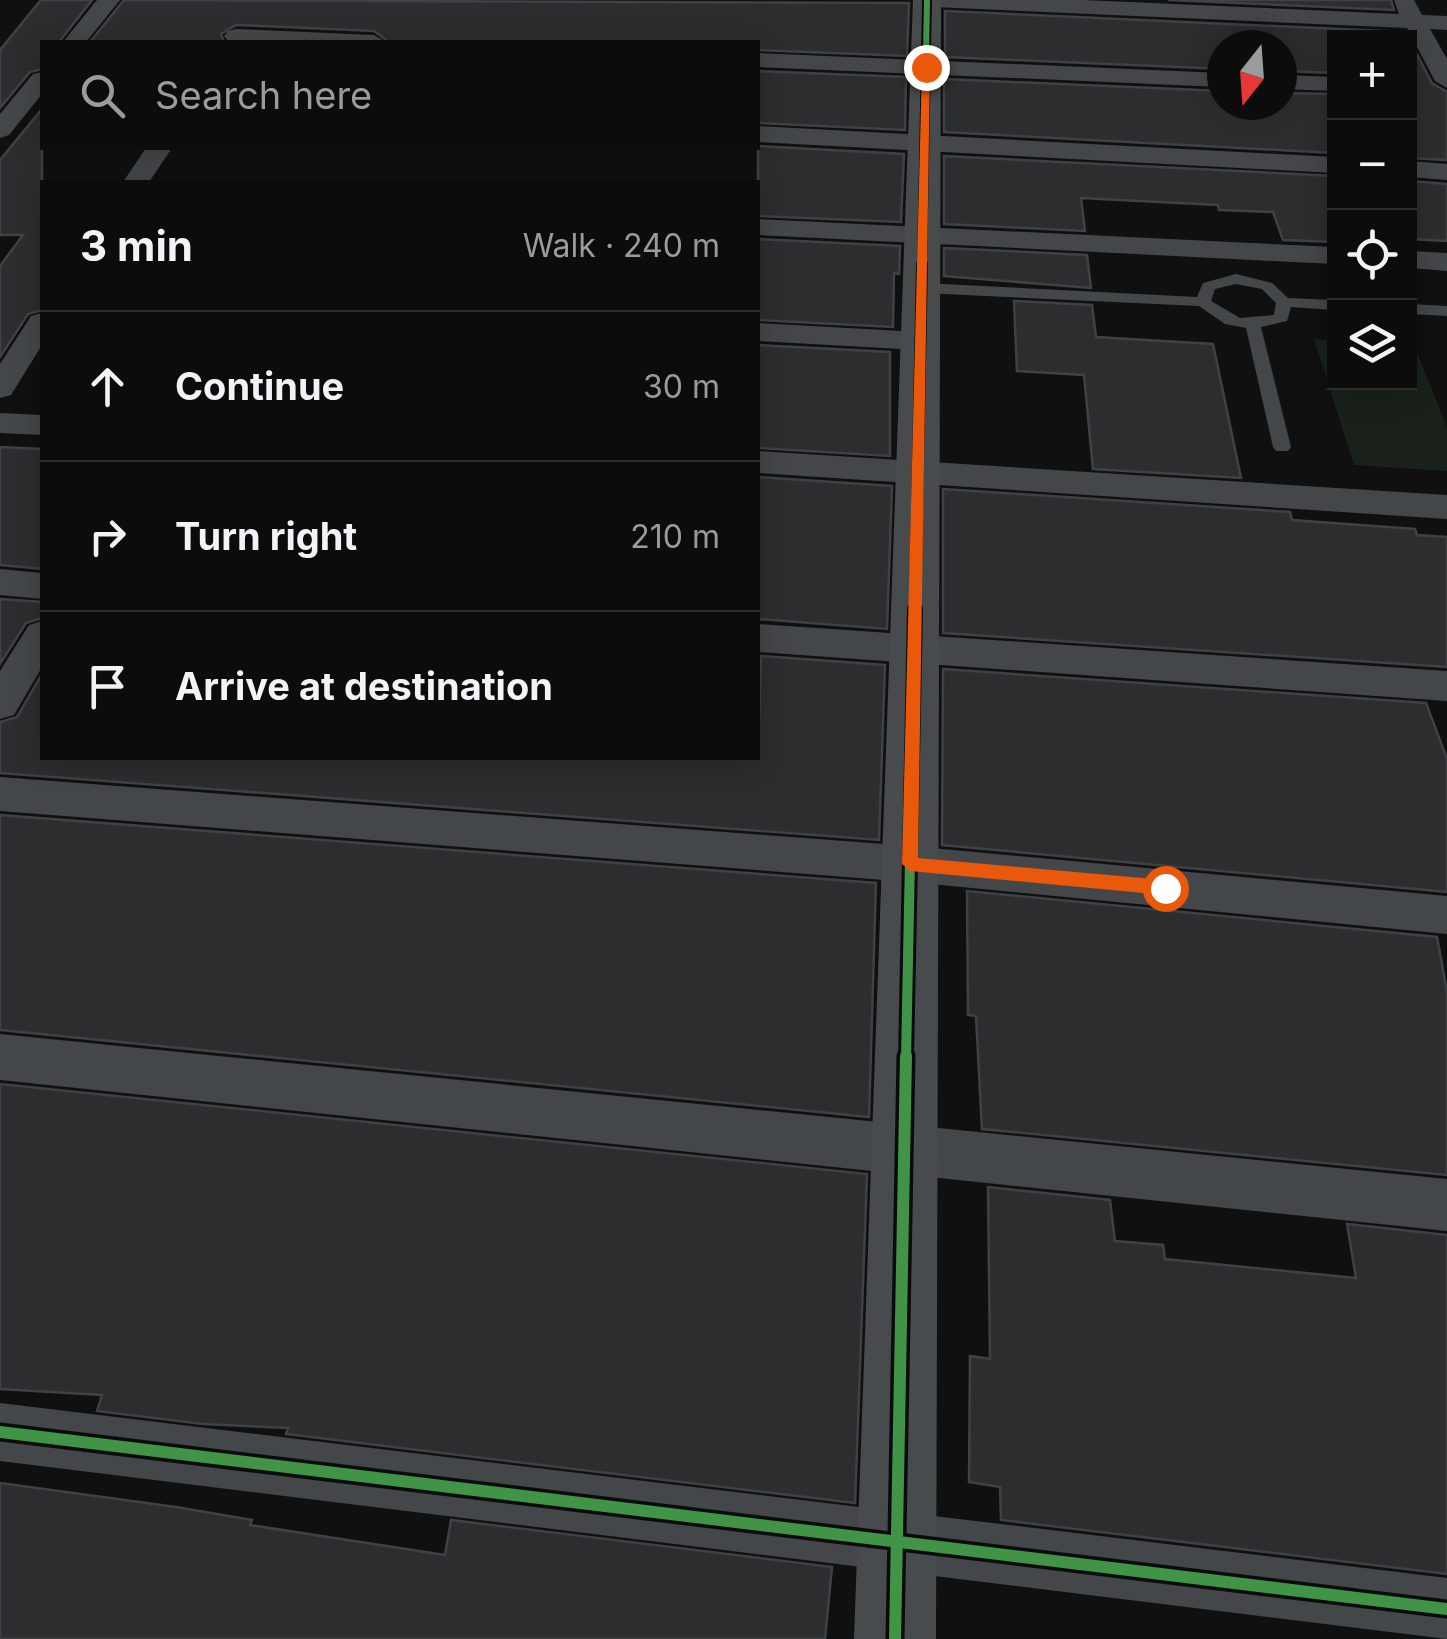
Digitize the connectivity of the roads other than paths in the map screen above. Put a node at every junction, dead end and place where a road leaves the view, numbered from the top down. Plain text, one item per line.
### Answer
1 (109, 0) edge
2 (930, 0) edge
3 (1409, 11) edge
4 (253, 12) dead end
5 (1447, 23) edge
6 (234, 39) edge
7 (76, 40) edge
8 (281, 40) edge
9 (760, 60) edge
10 (926, 67) junction
11 (1207, 79) edge
12 (40, 81) edge
13 (1297, 83) edge
14 (1327, 84) edge
15 (1441, 86) edge
16 (0, 130) edge
17 (760, 134) edge
18 (924, 143) junction
19 (158, 150) edge
20 (1327, 165) edge
21 (1417, 170) edge
22 (1447, 172) edge
23 (137, 180) edge
24 (760, 227) edge
25 (1327, 256) edge
26 (1417, 260) edge
27 (923, 261) junction
28 (1447, 262) edge
29 (1203, 302) junction
30 (1284, 302) junction
31 (1327, 305) edge
32 (1417, 309) edge
33 (1447, 311) edge
34 (40, 325) edge
35 (1254, 326) junction
36 (760, 332) edge
37 (920, 341) junction
38 (0, 388) edge
39 (0, 423) edge
40 (40, 425) edge
41 (1282, 448) dead end
42 (760, 462) edge
43 (918, 470) junction
44 (1447, 507) edge
45 (0, 582) edge
46 (40, 586) edge
47 (40, 637) edge
48 (760, 638) edge
49 (915, 649) junction
50 (1447, 686) edge
51 (0, 704) edge
52 (0, 794) edge
53 (910, 864) junction
54 (1447, 914) edge
55 (0, 1058) edge
56 (903, 1148) junction
57 (1447, 1205) edge
58 (0, 1432) edge
59 (898, 1540) junction
60 (1447, 1609) edge
61 (895, 1639) edge

1 - 7 street
2 - 3 street
2 - 10 street
3 - 5 street
3 - 15 street
4 - 6 street
6 - 8 street
9 - 10 street
10 - 11 street
10 - 18 street
12 - 16 street
13 - 14 street
17 - 18 street
18 - 20 street
18 - 27 street
19 - 23 street
21 - 22 street
24 - 27 street
25 - 27 street
26 - 28 street
27 - 29 lane
27 - 37 street
29 - 30 lane
29 - 35 lane
30 - 31 lane
30 - 35 lane
32 - 33 lane
34 - 38 street
35 - 41 lane
36 - 37 street
37 - 43 street
39 - 40 street
42 - 43 street
43 - 44 street
43 - 49 street
45 - 46 street
47 - 51 street
48 - 49 street
49 - 50 street
49 - 53 street
52 - 53 street
53 - 54 street
53 - 56 street
55 - 56 street
56 - 57 street
56 - 59 street
58 - 59 street
59 - 60 street
59 - 61 street

